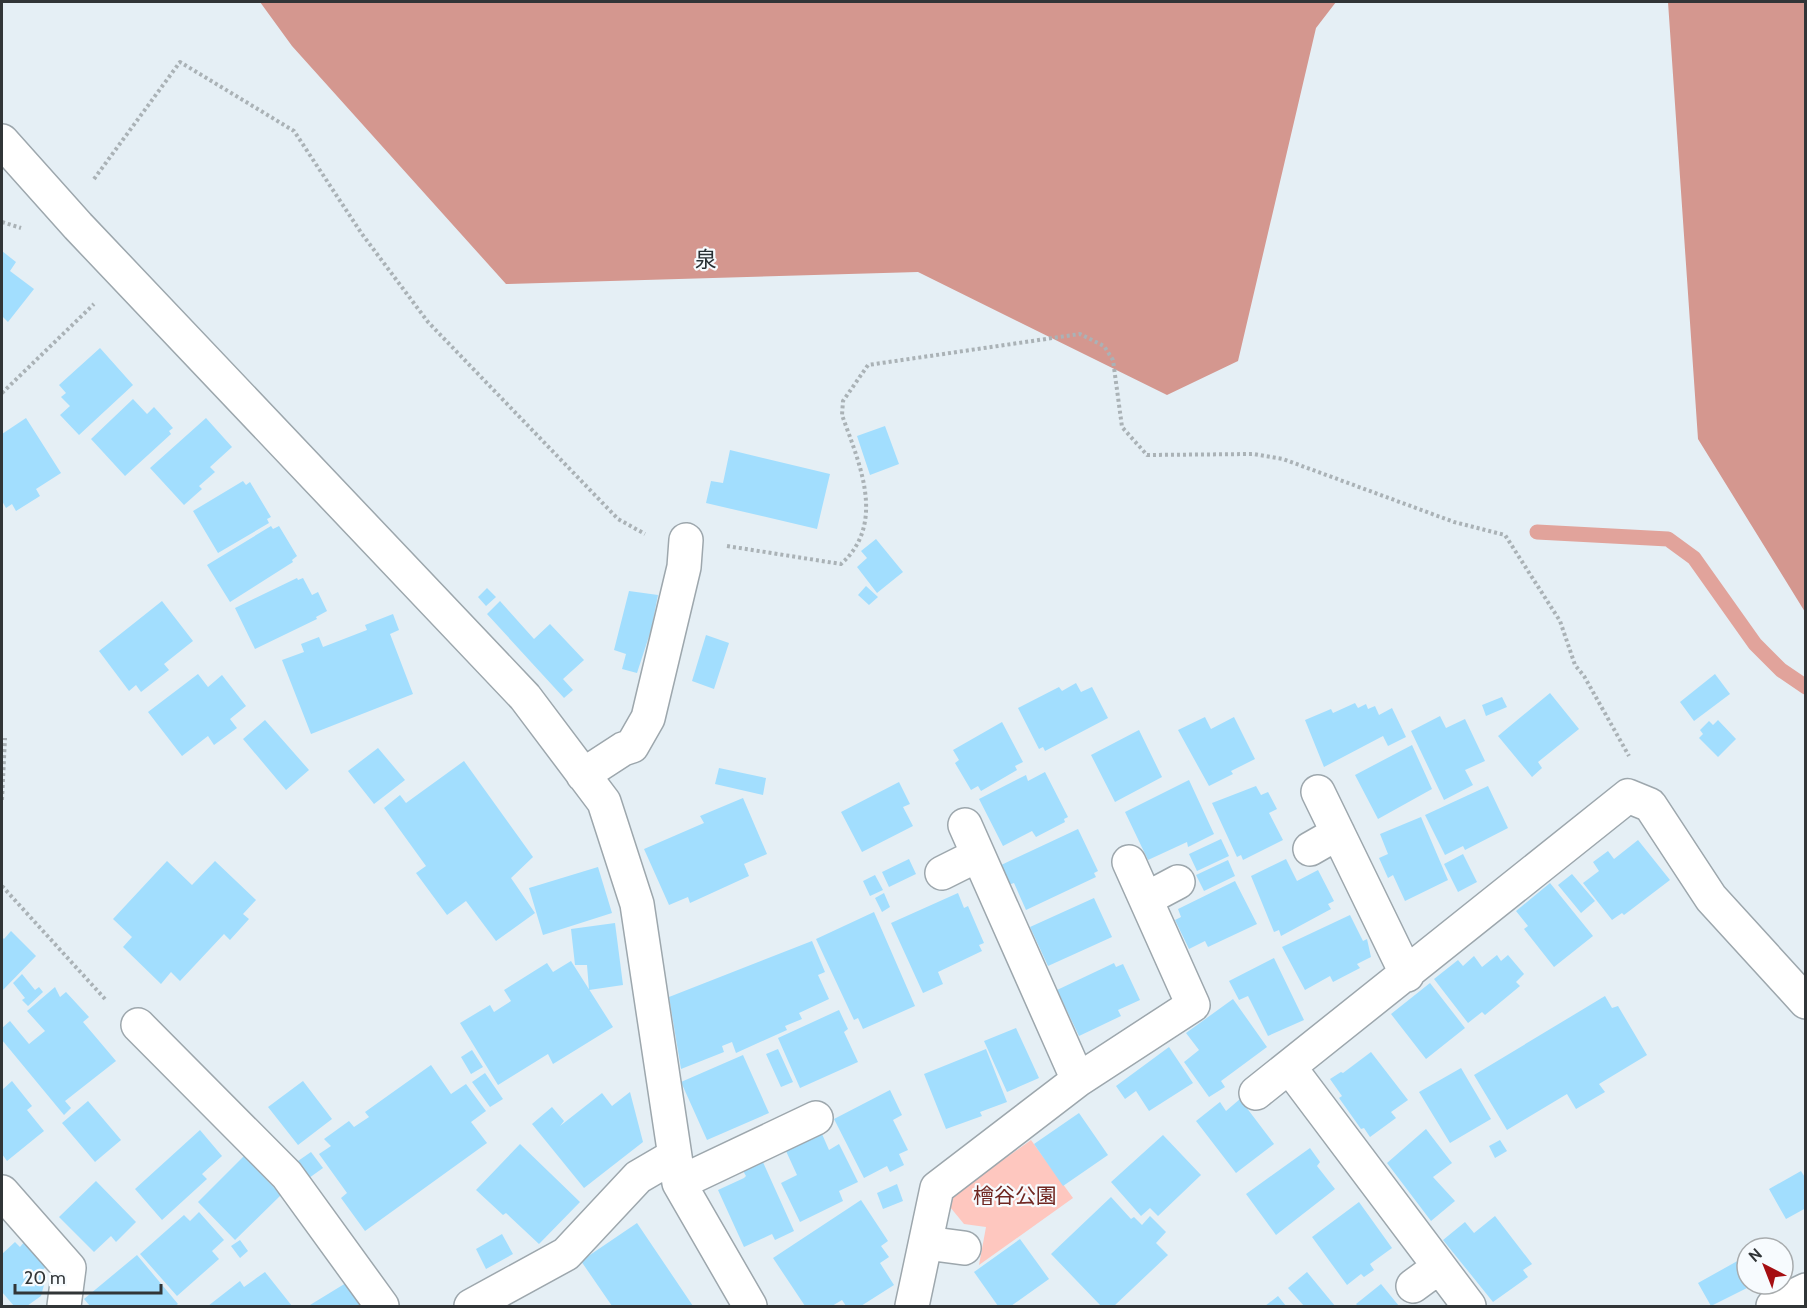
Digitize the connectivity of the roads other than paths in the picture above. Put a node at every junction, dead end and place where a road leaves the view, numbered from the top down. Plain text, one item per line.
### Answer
1 (2, 141) edge
2 (686, 540) road end
3 (583, 775) junction
4 (1318, 792) dead end
5 (965, 825) dead end
6 (1338, 833) junction
7 (1310, 849) dead end
8 (978, 855) junction
9 (1129, 862) dead end
10 (942, 873) dead end
11 (1178, 882) dead end
12 (1146, 899) junction
13 (1407, 975) junction
14 (1806, 1002) edge
15 (138, 1025) road end
16 (1290, 1068) junction
17 (1078, 1080) junction
18 (1256, 1093) dead end
19 (816, 1118) dead end
20 (677, 1169) junction
21 (2, 1192) edge
22 (926, 1243) junction
23 (964, 1248) dead end
24 (1439, 1267) junction
25 (1413, 1286) dead end
26 (1806, 1290) edge
27 (64, 1306) edge
28 (382, 1306) edge
29 (471, 1306) edge
30 (750, 1306) edge
31 (912, 1306) edge
32 (1469, 1306) edge
33 (1773, 1306) edge

1 - 3 street
2 - 3 street
3 - 20 street
4 - 6 street
5 - 8 street
6 - 7 street
6 - 13 street
8 - 10 street
8 - 17 street
9 - 12 street
11 - 12 street
12 - 17 street
13 - 14 street
13 - 16 street
15 - 28 street
16 - 18 street
16 - 24 street
17 - 22 street
19 - 20 street
20 - 29 street
20 - 30 street
21 - 27 street
22 - 23 street
22 - 31 street
24 - 25 street
24 - 32 street
26 - 33 street

